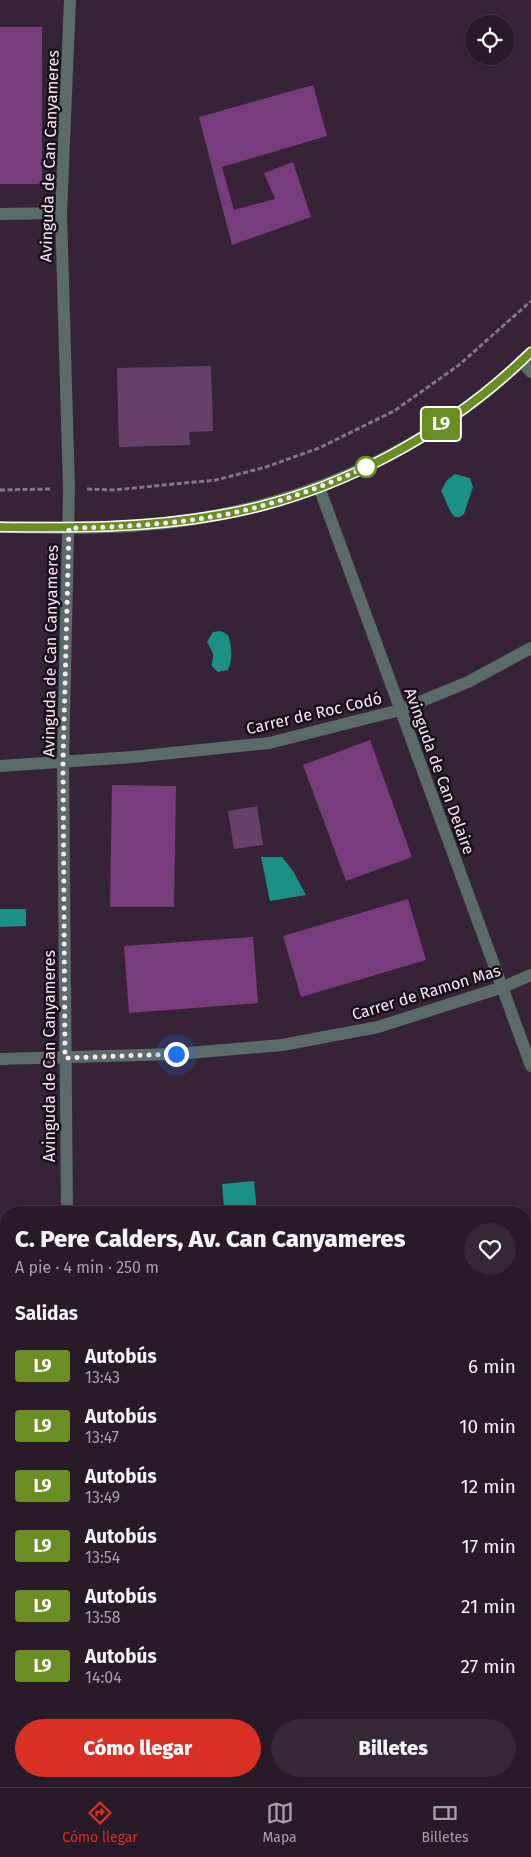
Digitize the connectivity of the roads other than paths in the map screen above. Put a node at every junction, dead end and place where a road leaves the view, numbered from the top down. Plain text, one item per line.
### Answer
1 (70, 0) edge
2 (61, 213) junction
3 (0, 214) edge
4 (531, 352) edge
5 (521, 361) junction
6 (531, 372) edge
7 (319, 487) junction
8 (0, 527) edge
9 (69, 528) junction
10 (531, 648) edge
11 (400, 710) junction
12 (63, 762) junction
13 (0, 766) edge
14 (531, 975) edge
15 (503, 987) junction
16 (65, 1058) junction
17 (0, 1059) edge
18 (531, 1066) edge
19 (66, 1206) edge

1 - 2 street, Avinguda de Can Canyameres
2 - 3 street
2 - 9 street, Avinguda de Can Canyameres
4 - 5 street
5 - 6 street
5 - 7 street
7 - 9 street
7 - 11 street, Avinguda de Can Delaire
8 - 9 street
9 - 12 street, Avinguda de Can Canyameres
10 - 11 street, Carrer de Roc Codó
11 - 12 street, Carrer de Roc Codó
11 - 15 street, Avinguda de Can Delaire
12 - 13 street, Carrer de Roc Codó
12 - 16 street, Avinguda de Can Canyameres
14 - 15 street, Carrer de Ramon Mas
15 - 16 street, Carrer de Ramon Mas
15 - 18 street, Avinguda de Can Delaire
16 - 17 street, Carrer de Ramon Mas
16 - 19 street, Avinguda de Can Canyameres

